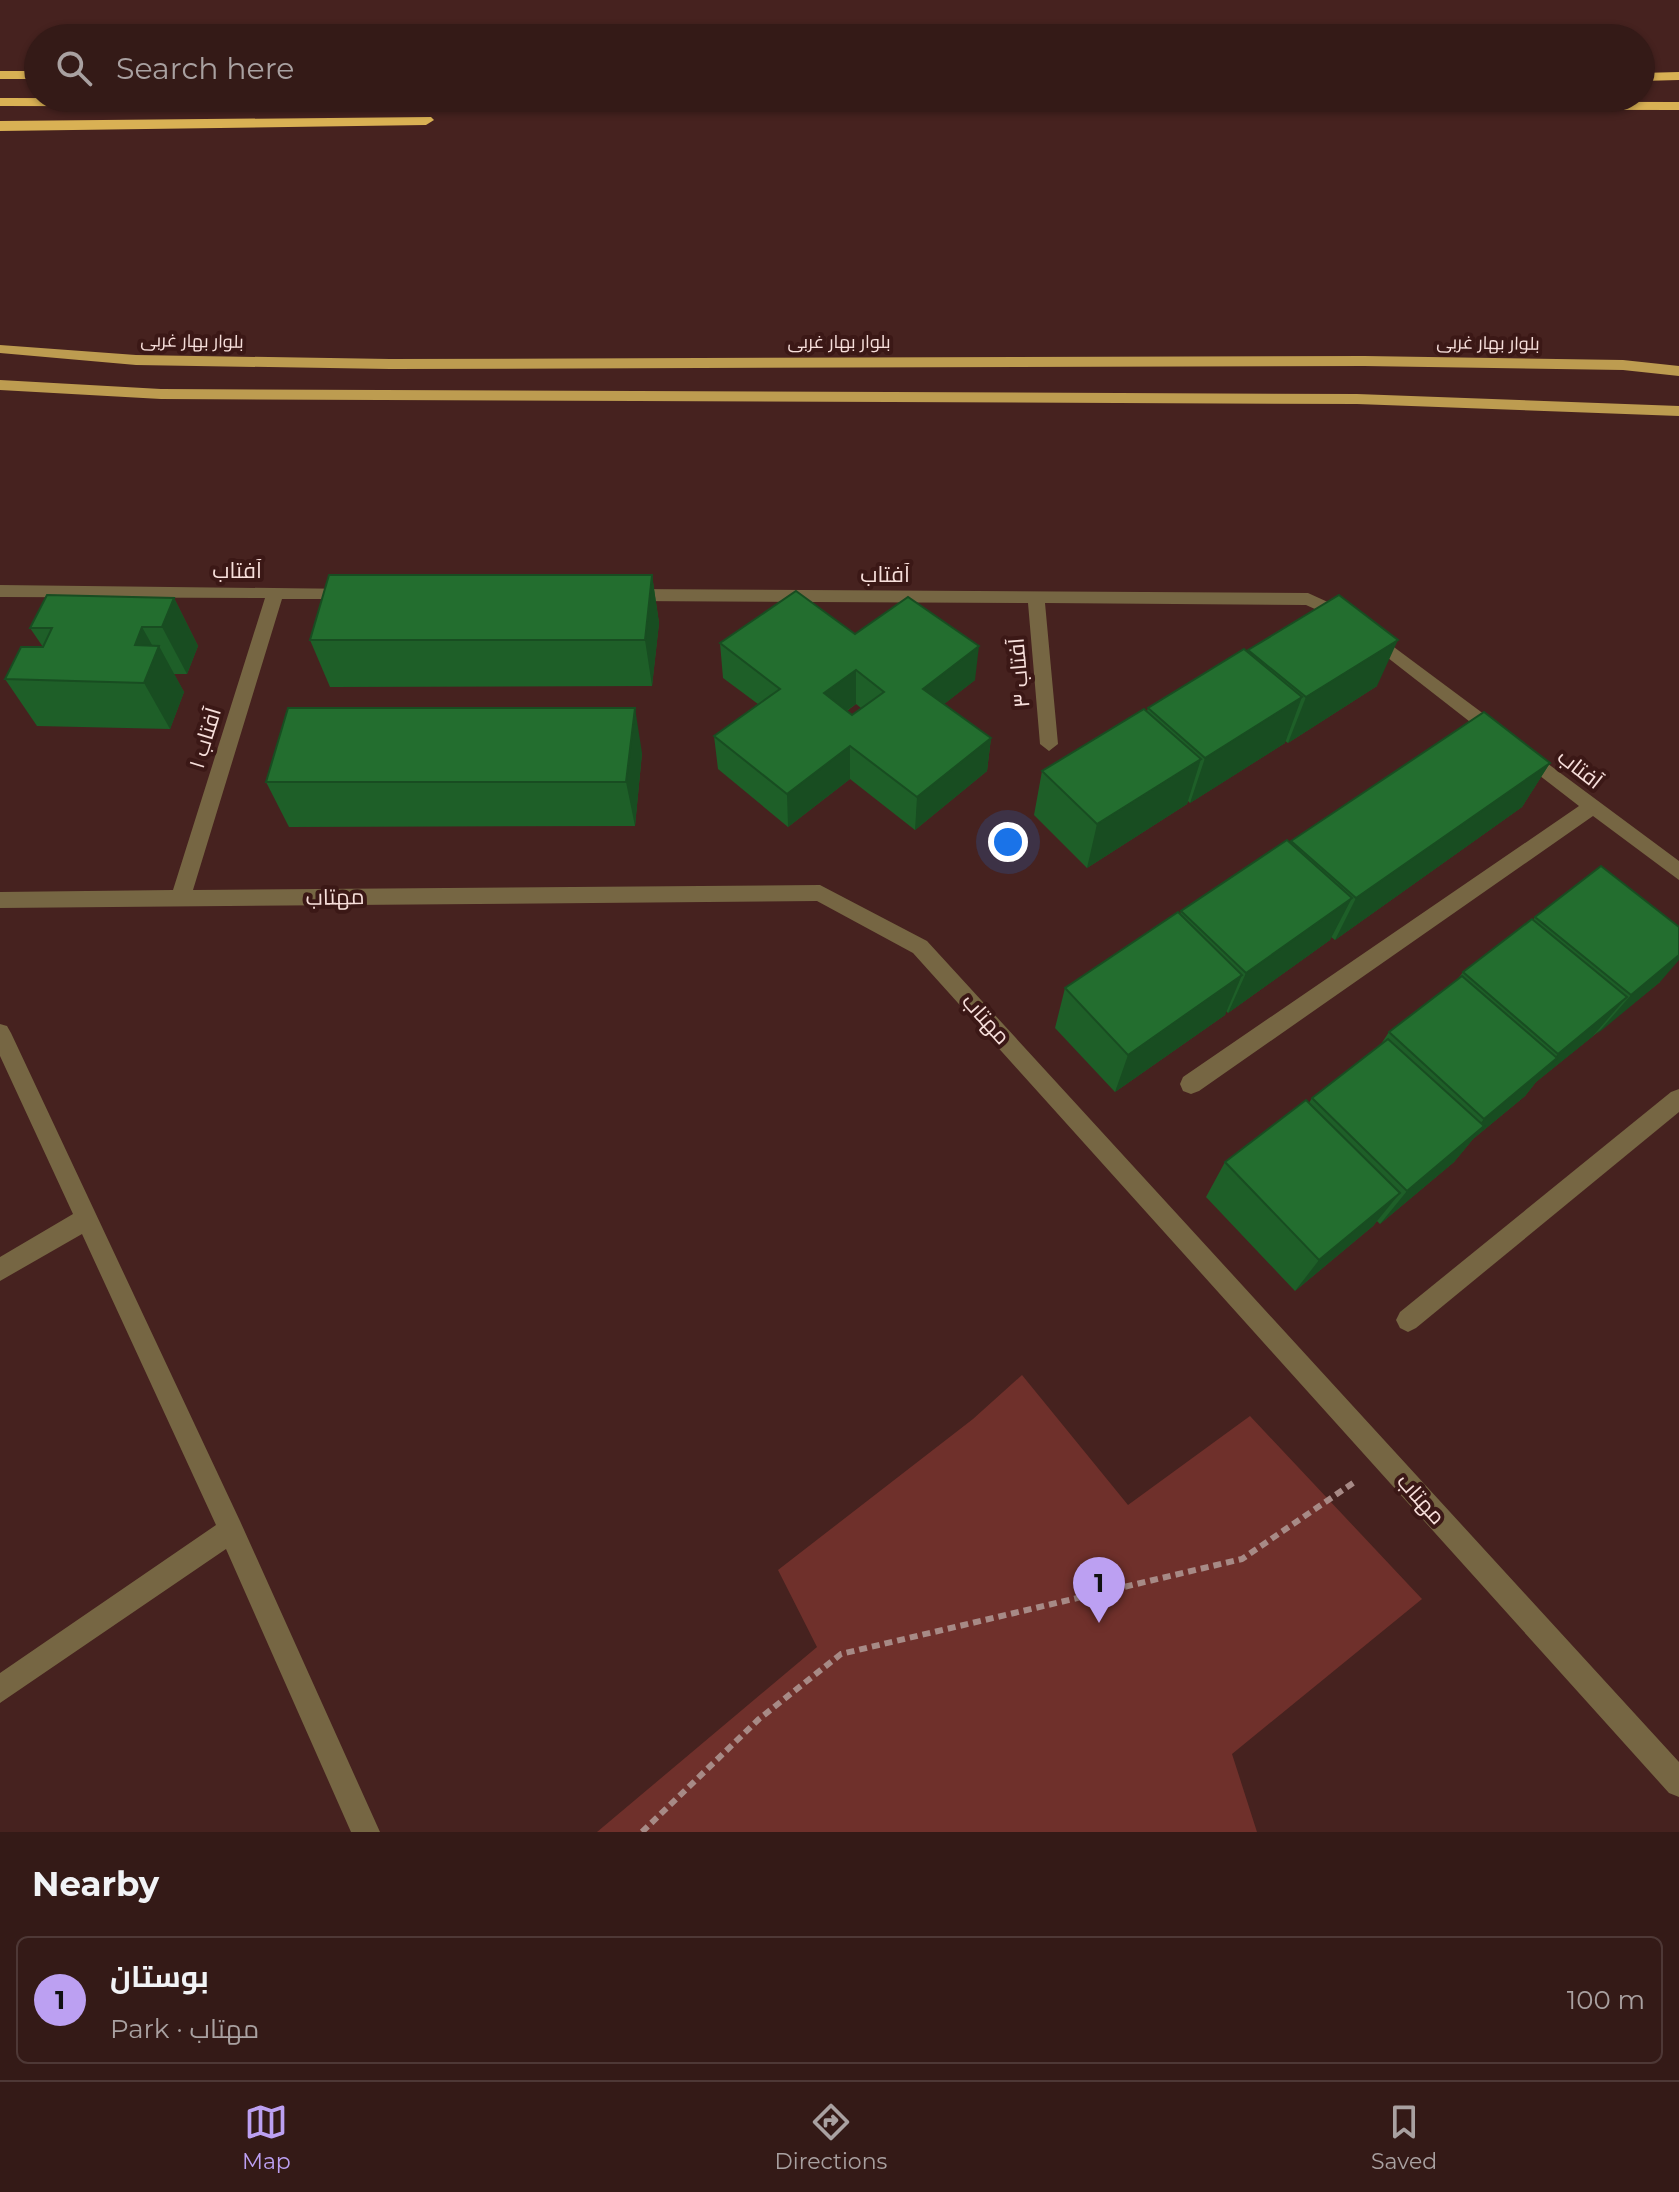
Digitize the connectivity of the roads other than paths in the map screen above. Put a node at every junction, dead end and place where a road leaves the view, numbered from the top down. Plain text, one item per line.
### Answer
1 (0, 75) edge
2 (24, 75) edge
3 (1679, 76) edge
4 (1655, 77) edge
5 (0, 102) edge
6 (24, 102) edge
7 (1655, 106) edge
8 (1679, 106) edge
9 (564, 112) edge
10 (0, 126) edge
11 (0, 349) edge
12 (1679, 371) edge
13 (0, 385) edge
14 (1679, 411) edge
15 (0, 591) edge
16 (276, 592) junction
17 (371, 593) edge
18 (608, 594) edge
19 (1036, 597) junction
20 (1049, 744) dead end
21 (1593, 806) junction
22 (1679, 872) edge
23 (180, 899) junction
24 (0, 900) edge
25 (0, 1033) edge
26 (1191, 1084) dead end
27 (1679, 1099) edge
28 (84, 1220) junction
29 (0, 1270) edge
30 (1408, 1320) dead end
31 (231, 1530) junction
32 (0, 1689) edge
33 (1679, 1783) edge
34 (366, 1832) edge

1 - 2 highway
3 - 4 highway
5 - 6 highway
7 - 8 highway
9 - 10 highway
11 - 12 main road, بلوار بهار غربی
13 - 14 main road
15 - 16 street, آفتاب
16 - 17 street, آفتاب
16 - 23 street, آفتاب ۱
18 - 19 street, آفتاب
19 - 20 street, آفتاب ۳
19 - 21 street, آفتاب
21 - 22 street, آفتاب
21 - 26 street
23 - 24 street, مهتاب
23 - 33 street, مهتاب
25 - 28 street
27 - 30 street
28 - 29 street
28 - 31 street
31 - 32 street
31 - 34 street

